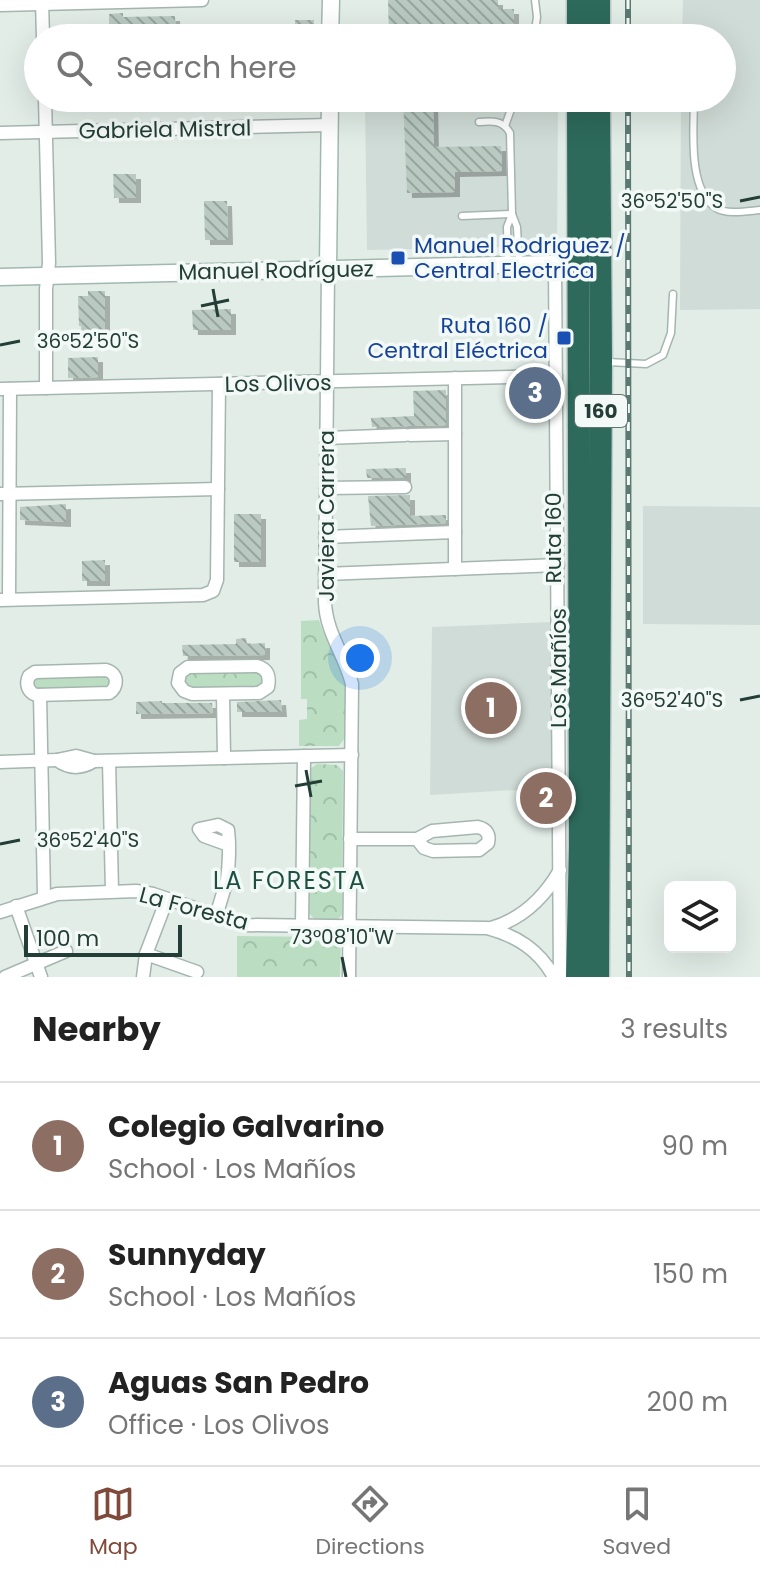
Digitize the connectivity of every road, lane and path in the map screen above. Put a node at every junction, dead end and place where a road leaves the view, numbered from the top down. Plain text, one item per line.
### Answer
1 (202, 0) edge
2 (331, 0) edge
3 (535, 0) edge
4 (578, 0) edge
5 (599, 0) edge
6 (42, 2) edge
7 (0, 5) edge
8 (43, 24) edge
9 (330, 24) edge
10 (536, 24) edge
11 (578, 24) edge
12 (599, 24) edge
13 (45, 112) edge
14 (330, 112) edge
15 (510, 112) edge
16 (577, 112) edge
17 (599, 112) edge
18 (694, 112) edge
19 (479, 122) dead end
20 (330, 125) junction
21 (505, 126) junction
22 (46, 132) junction
23 (0, 133) edge
24 (760, 210) edge
25 (512, 214) junction
26 (462, 216) dead end
27 (601, 263) junction
28 (567, 264) junction
29 (514, 265) junction
30 (328, 269) junction
31 (48, 276) junction
32 (0, 277) edge
33 (673, 294) dead end
34 (601, 361) junction
35 (556, 376) junction
36 (455, 378) junction
37 (326, 381) junction
38 (219, 384) junction
39 (46, 388) junction
40 (5, 389) edge
41 (455, 434) junction
42 (326, 438) junction
43 (405, 487) dead end
44 (326, 488) junction
45 (218, 489) junction
46 (5, 494) edge
47 (455, 532) junction
48 (325, 537) junction
49 (558, 565) junction
50 (455, 569) junction
51 (325, 574) junction
52 (4, 600) edge
53 (223, 694) junction
54 (40, 695) junction
55 (352, 755) junction
56 (304, 756) junction
57 (224, 758) junction
58 (41, 761) junction
59 (109, 761) junction
60 (0, 762) edge
61 (350, 839) junction
62 (417, 839) junction
63 (229, 845) dead end
64 (560, 870) junction
65 (112, 891) junction
66 (44, 896) junction
67 (167, 899) junction
68 (16, 906) junction
69 (528, 910) junction
70 (0, 912) edge
71 (216, 916) junction
72 (560, 917) junction
73 (302, 925) junction
74 (349, 925) junction
75 (487, 928) junction
76 (560, 936) junction
77 (527, 944) junction
78 (66, 951) dead end
79 (146, 954) junction
80 (36, 963) junction
81 (197, 972) dead end
82 (5, 977) edge
83 (41, 977) edge
84 (143, 977) edge
85 (349, 977) edge
86 (557, 977) edge
87 (577, 977) edge
88 (598, 977) edge

1 - 6 street
2 - 9 street
3 - 10 lane
4 - 11 highway
5 - 12 highway
6 - 7 street
6 - 8 street
13 - 22 street
14 - 20 street, Javiera Carrera
15 - 21 lane
16 - 28 highway, Ruta 160 / 160
17 - 27 highway, 160
18 - 24 lane
19 - 21 lane
20 - 22 street, Gabriela Mistral
20 - 30 street, Javiera Carrera
21 - 25 lane
22 - 23 street, Gabriela Mistral
22 - 31 street
25 - 26 lane
25 - 29 lane
27 - 28 street, Manuel Rodríguez
27 - 34 highway, 160
28 - 29 street, Manuel Rodríguez
28 - 35 street, Los Mañíos
28 - 87 highway, Ruta 160 / 160
29 - 30 street, Manuel Rodríguez
30 - 31 street, Manuel Rodríguez
30 - 37 street, Javiera Carrera
31 - 32 street, Manuel Rodríguez
31 - 39 street
33 - 34 lane
34 - 88 highway, 160
35 - 36 street, Los Olivos
35 - 49 street, Los Mañíos
36 - 37 street, Los Olivos
36 - 41 street
37 - 38 street, Los Olivos
37 - 42 street, Javiera Carrera
38 - 39 street, Los Olivos
38 - 45 street
39 - 40 street, Los Olivos
40 - 46 street
41 - 42 street
41 - 47 street
42 - 44 street, Javiera Carrera
43 - 44 street
44 - 48 street, Javiera Carrera
45 - 46 street
45 - 52 street
46 - 52 street
47 - 48 street
47 - 50 street
48 - 51 street, Javiera Carrera
49 - 50 street
49 - 64 street, Los Mañíos
50 - 51 street
51 - 55 street, Javiera Carrera
53 - 53 street
53 - 57 street
54 - 54 street
54 - 58 street
55 - 56 street
55 - 61 street, Javiera Carrera
56 - 57 street
56 - 73 street
57 - 59 street
58 - 59 street
58 - 60 street
58 - 66 street
59 - 65 street
61 - 62 street
61 - 74 street, Javiera Carrera
62 - 62 street
63 - 71 street
64 - 69 street, La Foresta
64 - 72 street, Los Mañíos
65 - 66 street, La Foresta
65 - 67 street, La Foresta
66 - 68 street, La Foresta
67 - 71 street, La Foresta
67 - 79 street
68 - 70 street, La Foresta
68 - 80 street
69 - 72 street
69 - 75 street, La Foresta
69 - 77 street
71 - 73 street, La Foresta
72 - 76 street, Los Mañíos
73 - 74 street, La Foresta
74 - 75 street, La Foresta
74 - 85 street, Javiera Carrera
75 - 77 street, La Foresta
76 - 77 street
76 - 86 street, Los Mañíos
77 - 86 street
78 - 80 street
79 - 81 street
79 - 84 street
80 - 82 street
80 - 83 street

